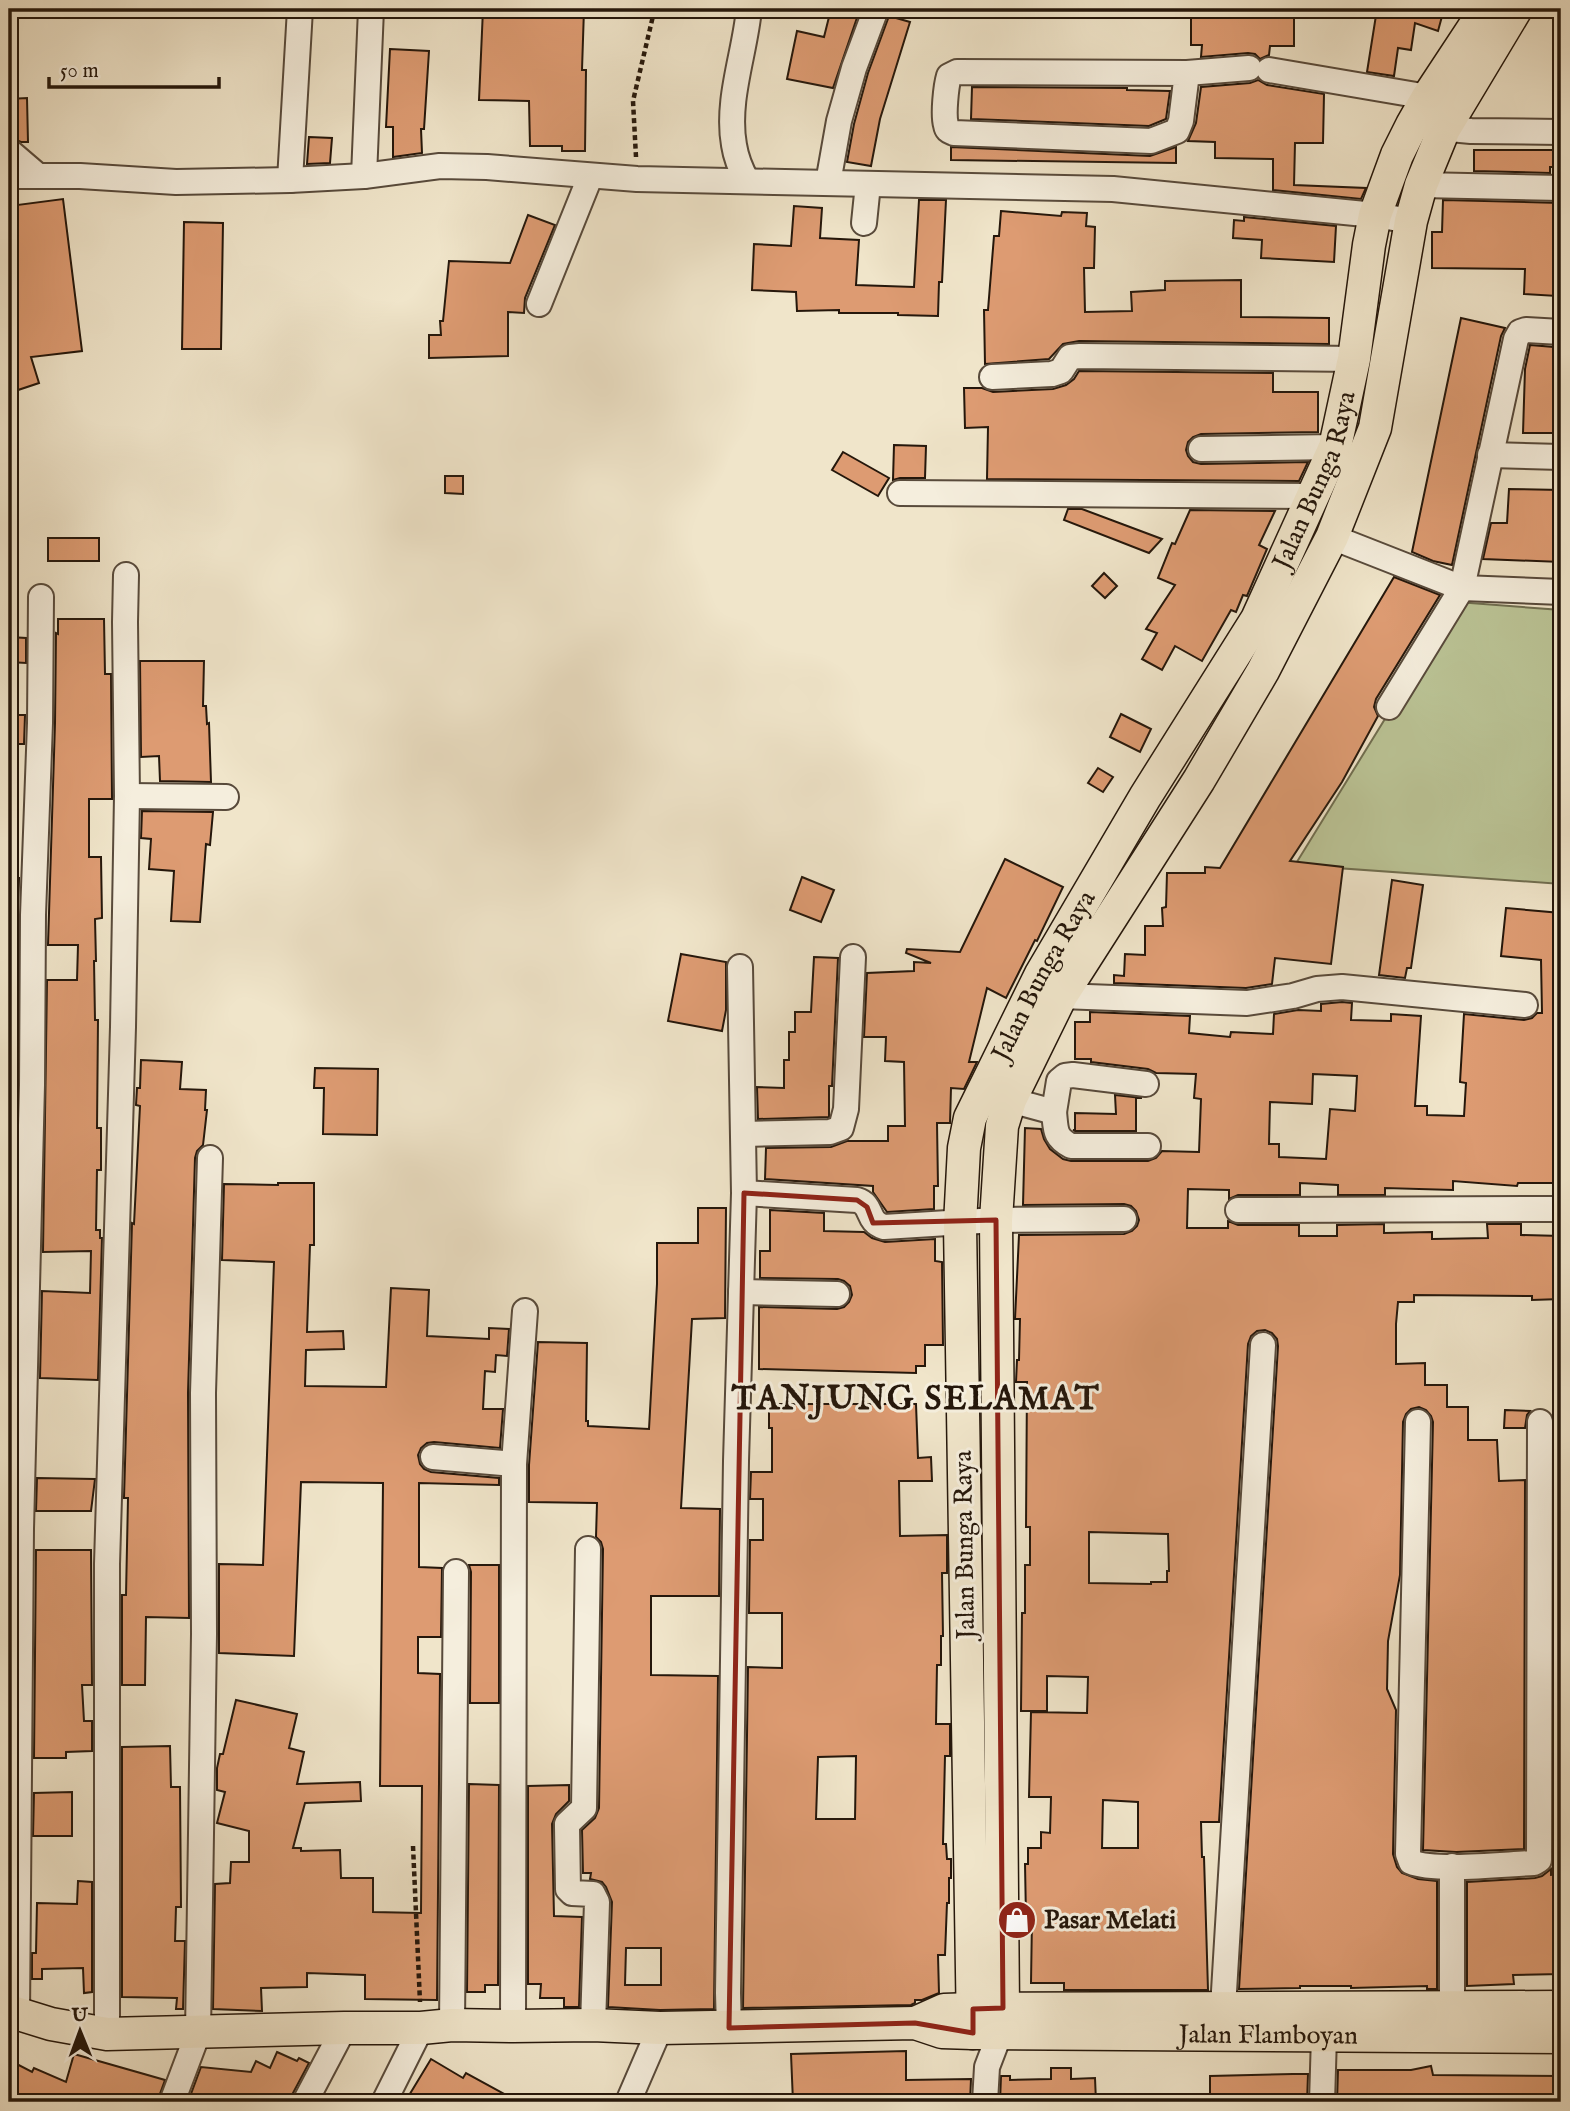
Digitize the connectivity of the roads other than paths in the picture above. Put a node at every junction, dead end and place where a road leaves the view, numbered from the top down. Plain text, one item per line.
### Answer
1 (300, 9) edge
2 (371, 9) edge
3 (749, 9) edge
4 (876, 9) edge
5 (1486, 9) edge
6 (1516, 9) edge
7 (1187, 73) junction
8 (1428, 97) junction
9 (1412, 125) junction
10 (1444, 129) junction
11 (1561, 132) edge
12 (9, 151) edge
13 (37, 175) junction
14 (9, 176) edge
15 (364, 176) junction
16 (590, 177) junction
17 (290, 180) junction
18 (747, 181) junction
19 (828, 183) junction
20 (868, 184) junction
21 (1421, 185) junction
22 (1561, 188) edge
23 (1375, 215) junction
24 (1410, 221) junction
25 (864, 223) dead end
26 (539, 304) dead end
27 (1561, 332) edge
28 (1354, 359) junction
29 (992, 377) dead end
30 (1335, 447) junction
31 (1201, 449) dead end
32 (1490, 454) junction
33 (1561, 457) edge
34 (900, 494) dead end
35 (1313, 496) junction
36 (1332, 537) junction
37 (1278, 572) junction
38 (126, 575) dead end
39 (1307, 586) junction
40 (1462, 587) junction
41 (1561, 592) edge
42 (41, 597) dead end
43 (1389, 707) dead end
44 (127, 796) junction
45 (226, 797) dead end
46 (853, 957) dead end
47 (740, 967) dead end
48 (1060, 996) junction
49 (1525, 1005) dead end
50 (1146, 1084) dead end
51 (1010, 1100) junction
52 (1054, 1112) junction
53 (744, 1134) junction
54 (1148, 1146) dead end
55 (210, 1158) dead end
56 (744, 1193) junction
57 (1561, 1209) edge
58 (1238, 1210) dead end
59 (1124, 1219) dead end
60 (996, 1220) junction
61 (960, 1224) junction
62 (741, 1293) junction
63 (836, 1294) dead end
64 (525, 1311) dead end
65 (1263, 1345) dead end
66 (1418, 1422) dead end
67 (1540, 1422) dead end
68 (433, 1457) dead end
69 (514, 1464) junction
70 (588, 1549) dead end
71 (456, 1572) dead end
72 (1452, 1866) junction
73 (1561, 2007) edge
74 (1223, 2008) junction
75 (1452, 2008) junction
76 (13, 2013) edge
77 (987, 2021) junction
78 (593, 2025) junction
79 (437, 2026) junction
80 (513, 2026) junction
81 (344, 2028) junction
82 (660, 2028) junction
83 (729, 2028) junction
84 (198, 2033) junction
85 (107, 2034) junction
86 (1324, 2036) junction
87 (1561, 2038) edge
88 (172, 2102) edge
89 (305, 2102) edge
90 (384, 2102) edge
91 (628, 2102) edge
92 (985, 2102) edge
93 (1322, 2102) edge

1 - 17 street
2 - 15 street
3 - 18 street
4 - 19 street
5 - 8 main road, Jalan Bunga Raya
6 - 10 main road, Jalan Bunga Raya
7 - 7 street
7 - 8 street
8 - 9 main road, Jalan Bunga Raya
9 - 10 street
9 - 23 main road, Jalan Bunga Raya
10 - 11 street
10 - 21 main road, Jalan Bunga Raya
12 - 13 street
13 - 14 street
13 - 17 street
15 - 16 street
15 - 17 street
16 - 18 street
16 - 26 street
18 - 19 street
19 - 20 street
20 - 23 street
20 - 25 street
21 - 22 street
21 - 24 main road, Jalan Bunga Raya
23 - 24 street
23 - 28 main road, Jalan Bunga Raya
24 - 36 main road, Jalan Bunga Raya
27 - 32 street
28 - 29 street
28 - 30 main road, Jalan Bunga Raya
30 - 31 street
30 - 35 main road, Jalan Bunga Raya
32 - 33 street
32 - 40 street
34 - 35 street
35 - 37 main road, Jalan Bunga Raya
36 - 39 main road, Jalan Bunga Raya
36 - 40 street
37 - 39 main road
37 - 61 main road, Jalan Bunga Raya
38 - 44 street
39 - 48 main road, Jalan Bunga Raya
40 - 41 street
40 - 43 street
42 - 76 street
44 - 45 street
44 - 85 street
46 - 53 street
47 - 53 street
48 - 49 street
48 - 51 main road, Jalan Bunga Raya
50 - 52 street
51 - 52 street
51 - 60 main road, Jalan Bunga Raya
52 - 54 street
53 - 56 street
55 - 84 street
56 - 61 street
56 - 62 street
57 - 58 street
59 - 60 street
60 - 61 street
60 - 77 main road, Jalan Bunga Raya
61 - 77 main road, Jalan Bunga Raya
62 - 63 street
62 - 83 street
64 - 69 street
65 - 74 street
66 - 72 street
67 - 72 street
68 - 69 street
69 - 80 street
70 - 78 street
71 - 79 street
72 - 75 street
73 - 75 main road, Jalan Flamboyan
74 - 75 main road, Jalan Flamboyan
74 - 77 main road, Jalan Flamboyan
76 - 85 main road
77 - 83 main road
77 - 86 main road, Jalan Flamboyan
77 - 92 street
78 - 80 main road
78 - 82 main road
79 - 80 main road
79 - 81 main road
79 - 90 street
81 - 84 main road
81 - 89 street
82 - 83 main road
82 - 91 street
84 - 85 main road
84 - 88 street
86 - 87 main road, Jalan Flamboyan
86 - 93 street

